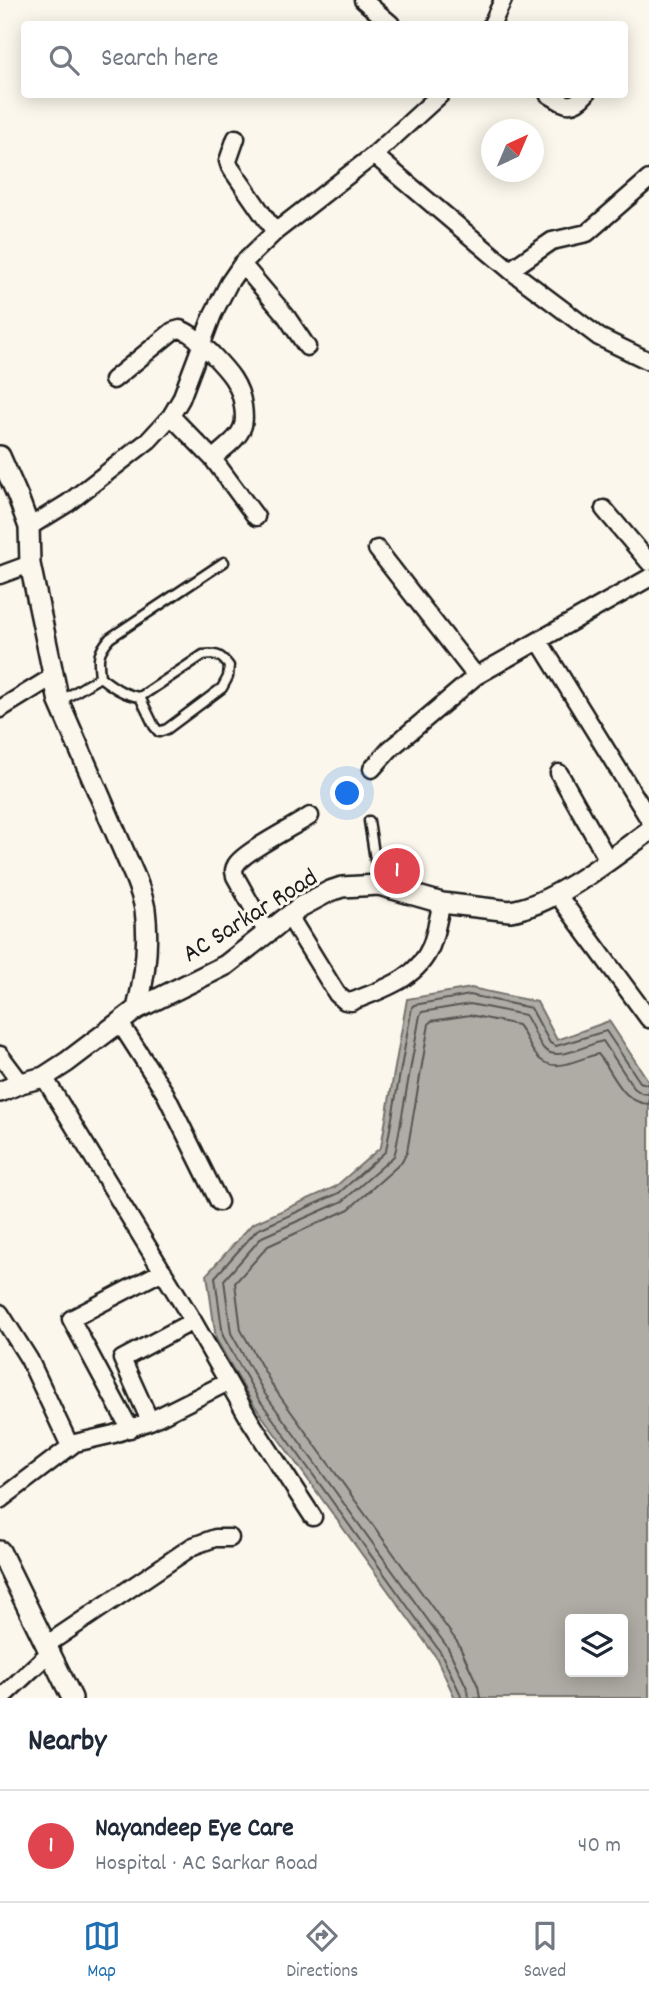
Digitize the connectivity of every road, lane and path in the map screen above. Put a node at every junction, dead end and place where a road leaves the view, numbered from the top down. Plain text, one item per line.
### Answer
1 (363, 0) edge
2 (503, 0) edge
3 (388, 21) edge
4 (493, 21) edge
5 (437, 98) edge
6 (555, 98) edge
7 (582, 98) edge
8 (236, 138) dead end
9 (374, 155) junction
10 (649, 179) edge
11 (275, 232) junction
12 (242, 264) junction
13 (510, 270) junction
14 (202, 344) junction
15 (307, 346) dead end
16 (649, 361) edge
17 (113, 380) dead end
18 (171, 416) junction
19 (0, 456) edge
20 (212, 459) junction
21 (604, 509) dead end
22 (256, 517) dead end
23 (29, 527) junction
24 (377, 549) dead end
25 (224, 562) dead end
26 (649, 562) edge
27 (30, 565) junction
28 (0, 575) edge
29 (649, 578) edge
30 (539, 641) junction
31 (54, 676) junction
32 (476, 676) junction
33 (100, 677) junction
34 (140, 697) junction
35 (59, 702) junction
36 (0, 709) edge
37 (372, 769) dead end
38 (559, 773) dead end
39 (310, 817) dead end
40 (649, 819) edge
41 (369, 821) dead end
42 (649, 831) edge
43 (608, 860) junction
44 (379, 886) junction
45 (557, 894) junction
46 (442, 903) junction
47 (289, 916) junction
48 (267, 933) junction
49 (137, 1009) junction
50 (649, 1019) edge
51 (120, 1023) junction
52 (0, 1055) edge
53 (44, 1077) junction
54 (21, 1083) junction
55 (0, 1092) edge
56 (219, 1202) dead end
57 (163, 1271) junction
58 (0, 1313) edge
59 (193, 1321) junction
60 (228, 1382) junction
61 (150, 1421) junction
62 (130, 1429) junction
63 (70, 1446) junction
64 (0, 1500) edge
65 (313, 1517) dead end
66 (230, 1538) dead end
67 (0, 1551) edge
68 (47, 1649) junction
69 (1, 1698) edge
70 (72, 1698) edge

1 - 3 street
2 - 4 street
5 - 9 street
6 - 7 street
8 - 11 street
9 - 11 street
9 - 13 street
10 - 13 street
11 - 12 street
12 - 14 street
12 - 15 street
13 - 16 street
14 - 17 street
14 - 18 street
14 - 20 street
18 - 20 street
18 - 23 street
19 - 23 street
20 - 22 street
21 - 26 street
23 - 27 street
24 - 32 street
25 - 33 lane
27 - 28 street
27 - 31 street
29 - 30 street
30 - 32 street
30 - 40 street
31 - 35 street
31 - 36 street
32 - 37 street
33 - 34 lane
33 - 35 lane
34 - 34 lane
35 - 49 street
38 - 43 street
39 - 48 street
41 - 44 lane
42 - 43 street, AC Sarkar Road
43 - 45 street, AC Sarkar Road
44 - 46 street, AC Sarkar Road
44 - 47 street, AC Sarkar Road
45 - 46 street, AC Sarkar Road
45 - 50 street
46 - 47 street
47 - 48 street, AC Sarkar Road
48 - 49 street, AC Sarkar Road
49 - 51 street, AC Sarkar Road
51 - 53 street, AC Sarkar Road
51 - 56 street
52 - 54 street
53 - 54 street
53 - 57 street
54 - 55 street
57 - 59 street
57 - 62 street
58 - 63 street
59 - 60 street
59 - 61 street
60 - 61 street
60 - 65 street
61 - 62 street
62 - 63 street
63 - 64 street
66 - 68 street
67 - 68 street
68 - 69 street
68 - 70 street

